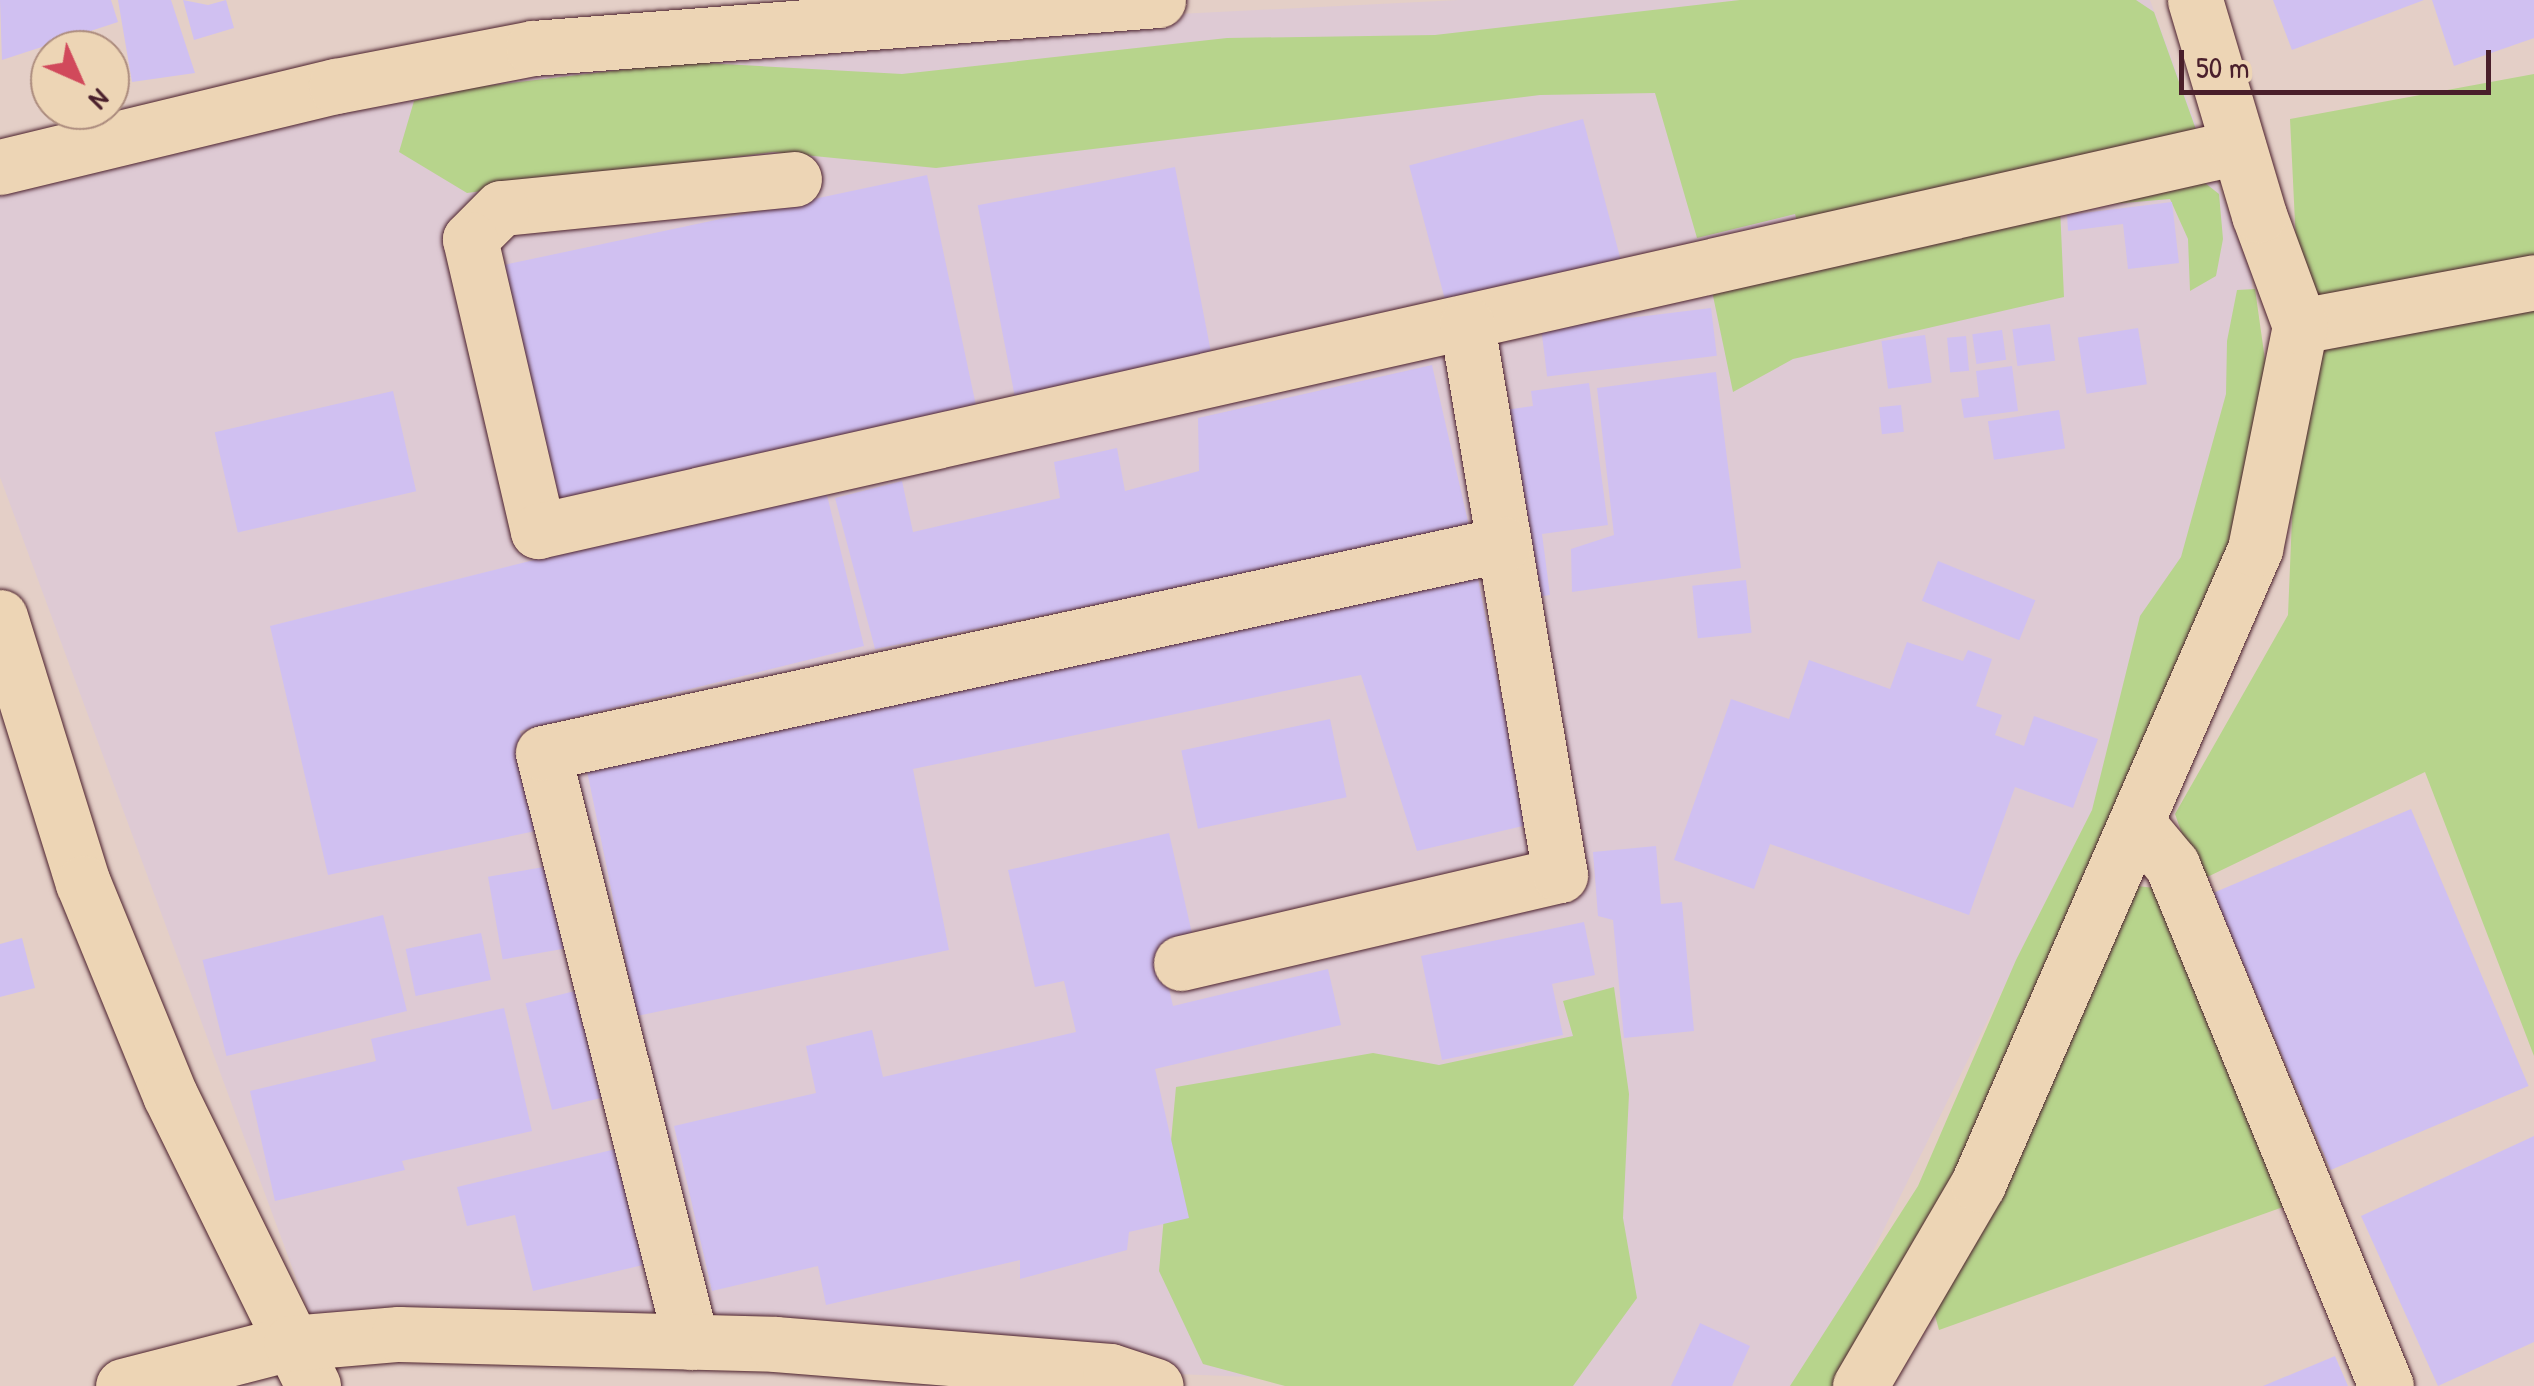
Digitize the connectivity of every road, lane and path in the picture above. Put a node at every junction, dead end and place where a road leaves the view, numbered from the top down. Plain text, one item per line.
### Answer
1 (1158, 0) edge
2 (2195, 0) edge
3 (2238, 146) junction
4 (0, 167) edge
5 (794, 179) dead end
6 (2534, 282) edge
7 (1467, 325) junction
8 (2300, 326) junction
9 (1504, 544) junction
10 (0, 617) edge
11 (2137, 822) junction
12 (1181, 963) dead end
13 (691, 1342) junction
14 (302, 1364) edge
15 (123, 1386) edge
16 (1156, 1386) edge
17 (1860, 1386) edge
18 (2386, 1386) edge

1 - 4 street
2 - 3 street
3 - 7 street
3 - 8 street
5 - 7 street
6 - 8 street
7 - 9 street
8 - 11 street
9 - 12 street
9 - 13 street
10 - 14 street
11 - 17 street
11 - 18 street
13 - 14 street
13 - 16 street
14 - 15 street

